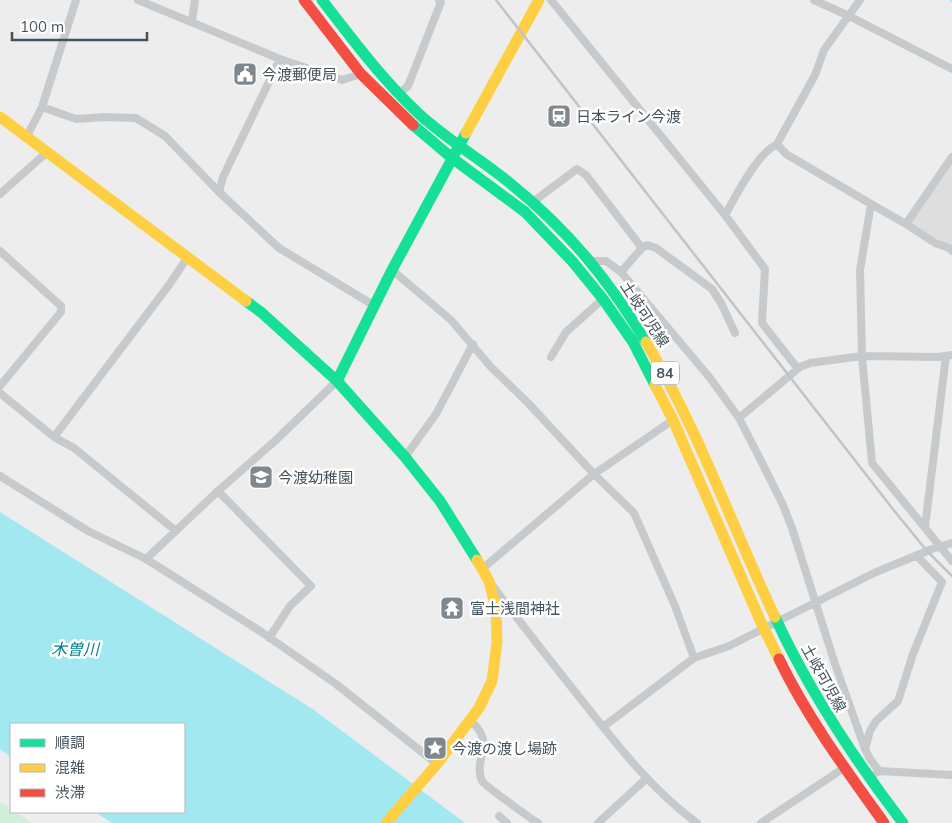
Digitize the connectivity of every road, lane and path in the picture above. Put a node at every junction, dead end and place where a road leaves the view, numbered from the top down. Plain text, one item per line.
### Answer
1 (76, 0) edge
2 (138, 0) edge
3 (195, 0) edge
4 (304, 0) edge
5 (322, 0) edge
6 (439, 0) edge
7 (540, 0) edge
8 (551, 0) edge
9 (814, 0) edge
10 (860, 0) edge
11 (849, 16) junction
12 (192, 21) junction
13 (280, 59) junction
14 (952, 69) edge
15 (360, 74) junction
16 (399, 94) junction
17 (42, 107) junction
18 (0, 117) edge
19 (26, 138) junction
20 (777, 144) junction
21 (459, 147) junction
22 (46, 153) junction
23 (952, 157) edge
24 (452, 158) junction
25 (219, 192) junction
26 (0, 194) edge
27 (534, 204) junction
28 (871, 204) junction
29 (725, 215) junction
30 (906, 224) junction
31 (642, 248) junction
32 (0, 251) edge
33 (952, 251) edge
34 (187, 258) junction
35 (591, 261) junction
36 (392, 270) junction
37 (622, 272) junction
38 (603, 299) junction
39 (374, 306) junction
40 (735, 334) dead end
41 (474, 344) junction
42 (949, 355) edge
43 (862, 356) junction
44 (551, 357) dead end
45 (798, 369) junction
46 (337, 381) junction
47 (0, 386) edge
48 (0, 393) edge
49 (739, 418) junction
50 (673, 420) junction
51 (54, 437) junction
52 (405, 456) junction
53 (594, 474) junction
54 (0, 476) edge
55 (218, 491) junction
56 (924, 528) junction
57 (176, 531) junction
58 (952, 542) edge
59 (940, 546) junction
60 (917, 556) junction
61 (146, 559) junction
62 (952, 561) edge
63 (482, 569) junction
64 (489, 581) junction
65 (816, 602) junction
66 (777, 622) junction
67 (763, 628) junction
68 (269, 638) junction
69 (694, 658) junction
70 (470, 720) junction
71 (603, 727) junction
72 (865, 749) junction
73 (437, 764) junction
74 (844, 768) junction
75 (880, 772) junction
76 (952, 775) edge
77 (647, 778) junction
78 (868, 778) junction
79 (499, 816) dead end
80 (386, 823) edge
81 (507, 823) edge
82 (538, 823) edge
83 (598, 823) edge
84 (696, 823) edge
85 (761, 823) edge
86 (884, 823) edge
87 (903, 823) edge

1 - 17 street
2 - 12 street
3 - 12 street
4 - 15 main road, 土岐可児線 / 84
5 - 16 main road, 土岐可児線 / 84
6 - 16 street
7 - 21 main road
8 - 29 street
9 - 11 street
10 - 11 street
11 - 14 street
11 - 20 street
12 - 13 street
13 - 15 street
13 - 25 street
15 - 24 main road, 土岐可児線 / 84
16 - 21 main road, 土岐可児線 / 84
17 - 19 street
17 - 25 street
18 - 19 main road
19 - 22 main road
20 - 28 street
20 - 29 street
21 - 24 main road
21 - 27 main road, 土岐可児線 / 84
22 - 26 street
22 - 34 main road
23 - 30 street
24 - 36 main road
24 - 38 main road, 土岐可児線 / 84
25 - 39 street
27 - 31 street
27 - 35 main road, 土岐可児線 / 84
28 - 30 street
28 - 43 street
29 - 45 street
30 - 33 street
31 - 37 street
31 - 40 street
32 - 47 street
34 - 46 main road
34 - 51 street
35 - 37 street
35 - 66 main road, 土岐可児線 / 84
36 - 39 main road
36 - 41 street
37 - 49 street
38 - 44 street
38 - 50 main road, 土岐可児線 / 84
39 - 46 main road
41 - 52 street
41 - 53 street
42 - 43 street
42 - 56 street
43 - 45 street
43 - 56 street
45 - 49 street
46 - 52 main road
46 - 55 street
48 - 51 street
49 - 65 street
50 - 53 street
50 - 67 main road, 土岐可児線 / 84
51 - 57 street
52 - 63 main road
53 - 63 street
53 - 69 street
54 - 61 street
55 - 57 street
55 - 68 street
56 - 59 street
57 - 61 street
58 - 59 street
59 - 60 street
59 - 62 street
60 - 65 street
60 - 72 street
61 - 68 street
63 - 64 main road
64 - 70 main road
64 - 71 street
65 - 66 street
65 - 72 street
66 - 67 street
66 - 78 main road, 土岐可児線 / 84
67 - 69 street
67 - 74 main road, 土岐可児線 / 84
68 - 73 street
69 - 71 street
70 - 73 main road
70 - 82 street
71 - 77 street
72 - 75 street
73 - 80 main road
74 - 85 street
74 - 86 main road, 土岐可児線 / 84
75 - 76 street
75 - 78 street
77 - 83 street
77 - 84 street
78 - 87 main road, 土岐可児線 / 84
79 - 81 street

